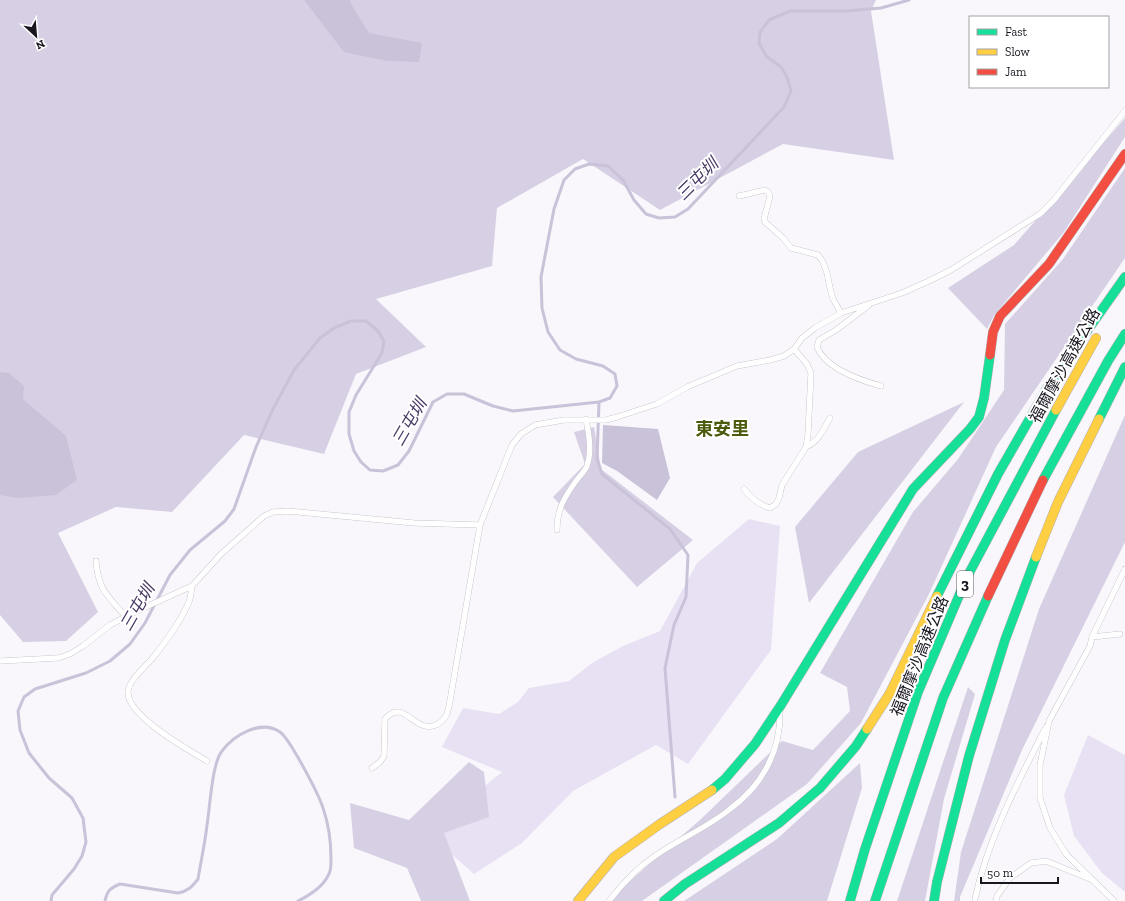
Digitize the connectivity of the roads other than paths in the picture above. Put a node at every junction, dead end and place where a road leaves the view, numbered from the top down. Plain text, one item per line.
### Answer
1 (1125, 111) edge
2 (1125, 154) edge
3 (739, 196) dead end
4 (1125, 277) edge
5 (1125, 287) edge
6 (874, 301) junction
7 (841, 313) junction
8 (1110, 314) dead end
9 (1102, 328) dead end
10 (1125, 334) edge
11 (794, 349) junction
12 (1125, 367) edge
13 (881, 386) dead end
14 (830, 418) dead end
15 (586, 419) junction
16 (806, 447) junction
17 (744, 489) dead end
18 (480, 525) junction
19 (557, 530) dead end
20 (96, 561) dead end
21 (1125, 569) edge
22 (192, 586) junction
23 (126, 617) junction
24 (1120, 634) dead end
25 (1092, 637) junction
26 (0, 661) edge
27 (781, 705) junction
28 (1049, 721) junction
29 (207, 761) dead end
30 (372, 768) dead end
31 (1093, 880) junction
32 (976, 899) dead end
33 (578, 901) edge
34 (609, 901) edge
35 (664, 901) edge
36 (850, 901) edge
37 (875, 901) edge
38 (934, 901) edge
39 (996, 901) edge
40 (1114, 901) edge

1 - 6 lane
2 - 27 main road
3 - 7 lane
4 - 35 main road
5 - 8 main road, 福爾摩沙高速公路
6 - 7 lane
6 - 13 lane
7 - 11 lane
9 - 36 main road, 福爾摩沙高速公路 / 3
10 - 37 main road, 3
11 - 15 lane
11 - 16 lane
12 - 38 main road
14 - 16 lane
15 - 18 lane
15 - 19 lane
16 - 17 lane
18 - 22 lane
18 - 30 lane
20 - 23 lane
21 - 25 lane
22 - 23 lane
22 - 29 lane
23 - 26 lane
24 - 25 lane
25 - 28 lane
27 - 33 main road
27 - 34 lane
28 - 31 lane
28 - 32 lane
31 - 39 lane
31 - 40 lane

